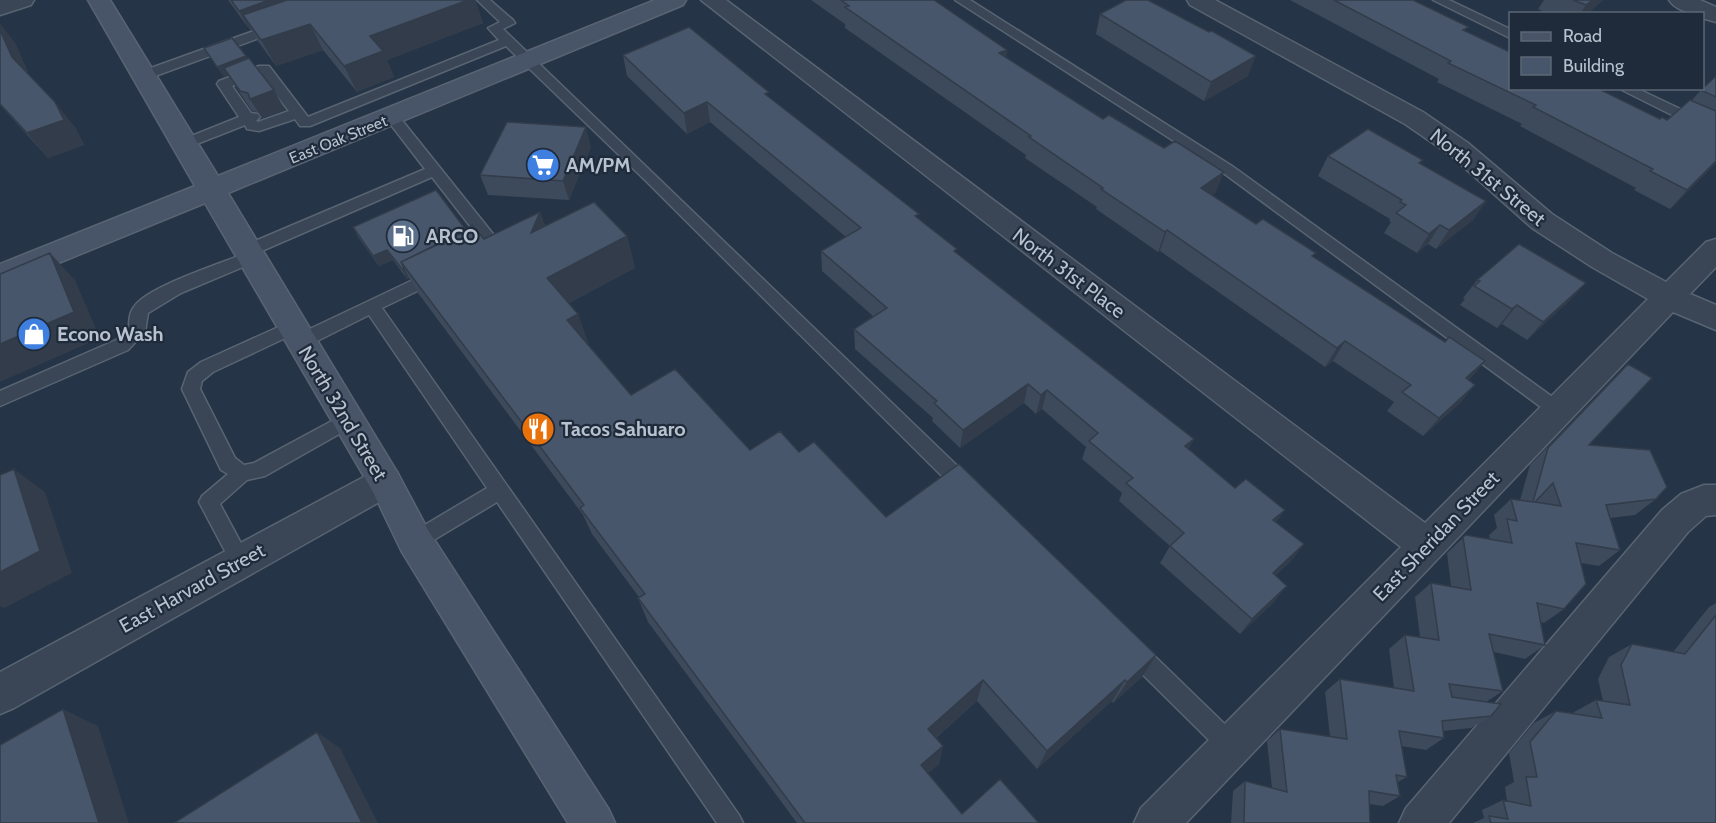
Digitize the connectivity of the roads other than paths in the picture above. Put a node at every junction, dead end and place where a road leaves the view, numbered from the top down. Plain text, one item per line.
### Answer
1 (23, 0) edge
2 (99, 0) edge
3 (483, 0) edge
4 (675, 0) edge
5 (712, 0) edge
6 (961, 0) edge
7 (1198, 0) edge
8 (1439, 0) edge
9 (1680, 0) edge
10 (0, 8) edge
11 (1716, 15) edge
12 (287, 23) edge
13 (1509, 34) edge
14 (507, 42) junction
15 (527, 62) junction
16 (426, 74) junction
17 (142, 76) junction
18 (1628, 90) edge
19 (444, 96) junction
20 (290, 107) junction
21 (337, 110) junction
22 (392, 117) junction
23 (250, 118) junction
24 (355, 132) junction
25 (1716, 132) edge
26 (184, 144) junction
27 (435, 170) junction
28 (211, 190) junction
29 (1716, 249) edge
30 (249, 254) junction
31 (0, 276) edge
32 (1669, 297) junction
33 (373, 308) junction
34 (1716, 318) edge
35 (296, 334) junction
36 (0, 399) edge
37 (1559, 411) junction
38 (349, 420) junction
39 (242, 473) junction
40 (385, 482) junction
41 (500, 490) junction
42 (975, 495) edge
43 (1716, 500) edge
44 (415, 541) junction
45 (1427, 545) junction
46 (241, 562) junction
47 (1120, 638) edge
48 (0, 694) edge
49 (1231, 746) junction
50 (593, 823) edge
51 (731, 823) edge
52 (1156, 823) edge
53 (1421, 823) edge

1 - 10 street
2 - 17 main road, North 32nd Street
3 - 14 lane
4 - 15 main road, East Oak Street
5 - 45 street, North 31st Place
6 - 37 lane
7 - 32 street, North 31st Street
8 - 13 lane
9 - 11 street
12 - 17 lane
14 - 15 lane
14 - 16 lane
15 - 19 main road, East Oak Street
15 - 42 lane
16 - 19 lane
16 - 21 lane
17 - 26 main road, North 32nd Street
18 - 25 lane
19 - 22 main road, East Oak Street
20 - 21 lane
20 - 23 lane
20 - 23 lane
21 - 24 lane
22 - 24 main road, East Oak Street
22 - 27 lane
23 - 26 lane
24 - 28 main road, East Oak Street
26 - 28 main road, North 32nd Street
27 - 30 lane
27 - 33 lane
28 - 30 main road, North 32nd Street
28 - 31 main road, East Oak Street
29 - 32 street, East Sheridan Street
30 - 35 main road, North 32nd Street
30 - 36 lane
32 - 34 street, North 31st Street
32 - 37 street, East Sheridan Street
33 - 35 lane
33 - 41 lane
35 - 38 main road, North 32nd Street
35 - 39 lane
37 - 45 street, East Sheridan Street
38 - 39 lane
38 - 40 main road, North 32nd Street
39 - 46 lane
40 - 44 main road, North 32nd Street
40 - 46 street, East Harvard Street
41 - 44 lane
41 - 51 lane
43 - 53 street
44 - 50 main road, North 32nd Street
45 - 49 street, East Sheridan Street
46 - 48 street, East Harvard Street
47 - 49 lane
49 - 52 street, East Sheridan Street

